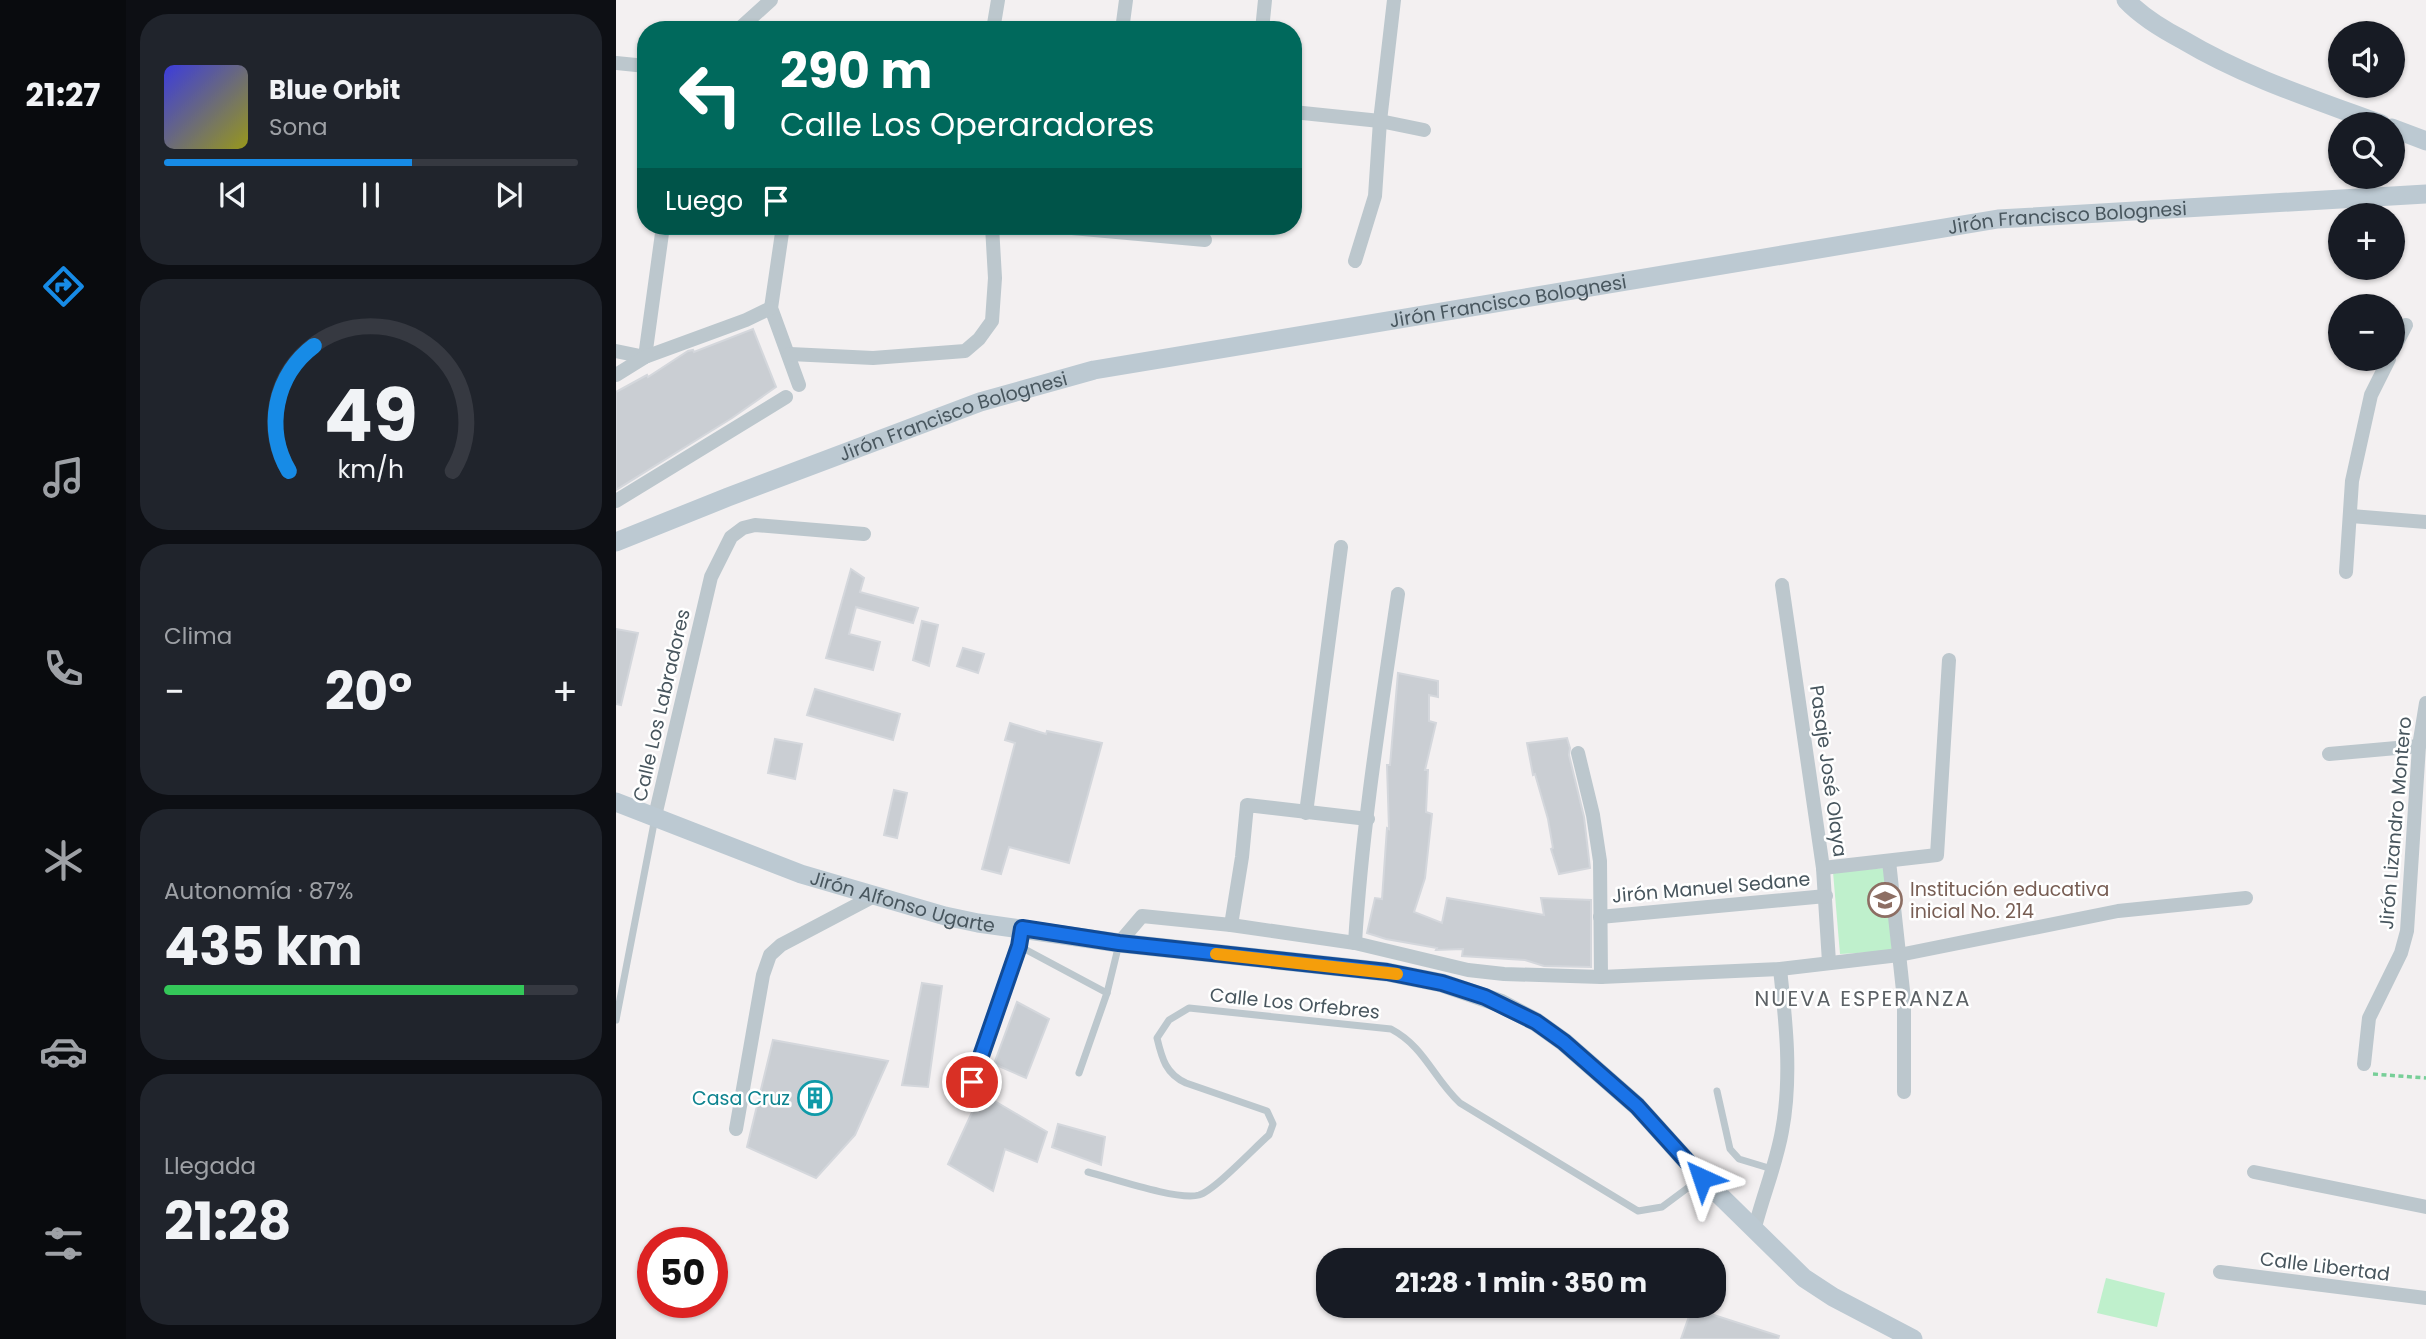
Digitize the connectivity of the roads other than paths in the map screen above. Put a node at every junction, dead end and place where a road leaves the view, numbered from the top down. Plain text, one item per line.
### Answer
1 (771, 0) edge
2 (998, 0) edge
3 (1126, 0) edge
4 (1265, 0) edge
5 (1394, 0) edge
6 (2126, 0) edge
7 (748, 21) edge
8 (994, 21) edge
9 (1123, 21) edge
10 (1263, 21) edge
11 (616, 64) edge
12 (637, 65) edge
13 (2348, 112) edge
14 (1302, 113) edge
15 (1380, 121) junction
16 (1424, 130) dead end
17 (2405, 133) edge
18 (2426, 141) edge
19 (2426, 194) edge
20 (662, 235) edge
21 (782, 235) edge
22 (993, 235) edge
23 (1150, 235) edge
24 (1205, 240) dead end
25 (1355, 261) dead end
26 (771, 308) junction
27 (616, 351) edge
28 (790, 354) junction
29 (645, 357) junction
30 (2383, 371) edge
31 (616, 375) edge
32 (799, 385) dead end
33 (786, 397) dead end
34 (616, 500) edge
35 (2426, 507) edge
36 (2426, 513) edge
37 (2351, 516) junction
38 (2426, 522) edge
39 (864, 534) dead end
40 (616, 542) edge
41 (1341, 547) dead end
42 (2346, 572) dead end
43 (1782, 585) dead end
44 (1398, 594) dead end
45 (1949, 660) dead end
46 (2426, 703) edge
47 (2419, 746) junction
48 (1578, 753) dead end
49 (2329, 754) dead end
50 (616, 802) edge
51 (1306, 813) junction
52 (655, 816) junction
53 (1368, 820) junction
54 (1889, 861) junction
55 (1824, 868) junction
56 (874, 896) junction
57 (1826, 896) junction
58 (2246, 898) dead end
59 (1600, 917) junction
60 (1231, 925) junction
61 (1021, 937) junction
62 (1119, 943) junction
63 (1355, 943) junction
64 (1388, 952) junction
65 (1899, 955) junction
66 (1829, 962) junction
67 (1780, 969) junction
68 (1387, 972) junction
69 (1601, 977) junction
70 (1107, 993) junction
71 (616, 1020) edge
72 (2364, 1064) road end
73 (1079, 1073) dead end
74 (972, 1082) dead end
75 (1717, 1091) dead end
76 (1904, 1092) dead end
77 (736, 1129) dead end
78 (1772, 1169) junction
79 (1088, 1172) dead end
80 (2254, 1172) dead end
81 (1702, 1178) junction
82 (2426, 1207) edge
83 (1754, 1231) junction
84 (2220, 1272) dead end
85 (2426, 1298) edge
86 (1913, 1339) edge

1 - 7 street
2 - 8 street
3 - 9 street
4 - 10 street
5 - 15 street
6 - 13 street
11 - 12 street
14 - 15 street
15 - 16 street
15 - 25 street
17 - 18 street
19 - 40 street, Jirón Francisco Bolognesi
20 - 29 street
21 - 26 street
22 - 28 street
23 - 24 street
26 - 28 street
26 - 29 street
27 - 29 street
28 - 32 street
29 - 31 street
30 - 37 street
33 - 34 street
35 - 36 street
37 - 38 street
37 - 42 street
39 - 52 street, Calle Los Labradores
41 - 51 street
43 - 55 street, Pasaje José Olaya
44 - 53 street
45 - 54 street
46 - 47 street, Jirón Lizandro Montero
47 - 49 street
47 - 72 street, Jirón Lizandro Montero
48 - 59 street
50 - 52 street, Jirón Alfonso Ugarte
51 - 53 street
51 - 60 street
52 - 56 street, Jirón Alfonso Ugarte
52 - 71 lane, Calle Los Labradores
53 - 63 street
54 - 55 street
54 - 65 street
55 - 57 street, Pasaje José Olaya
56 - 61 street, Jirón Alfonso Ugarte
56 - 77 street
57 - 59 street, Jirón Manuel Sedane
57 - 66 street, Pasaje José Olaya
58 - 65 street
59 - 69 street
60 - 62 street
60 - 63 street
61 - 62 street, Jirón Alfonso Ugarte
61 - 70 lane
61 - 74 lane
62 - 68 street, Jirón Alfonso Ugarte
62 - 70 lane
63 - 64 street
64 - 68 street
64 - 69 street
65 - 66 street
65 - 76 street
66 - 67 street
67 - 69 street
67 - 78 street
68 - 81 street, Jirón Alfonso Ugarte
70 - 73 lane
75 - 78 lane
78 - 83 street
79 - 81 lane, Calle Los Orfebres
80 - 82 street
81 - 83 street, Jirón Alfonso Ugarte
83 - 86 street, Jirón Alfonso Ugarte
84 - 85 street, Calle Libertad

